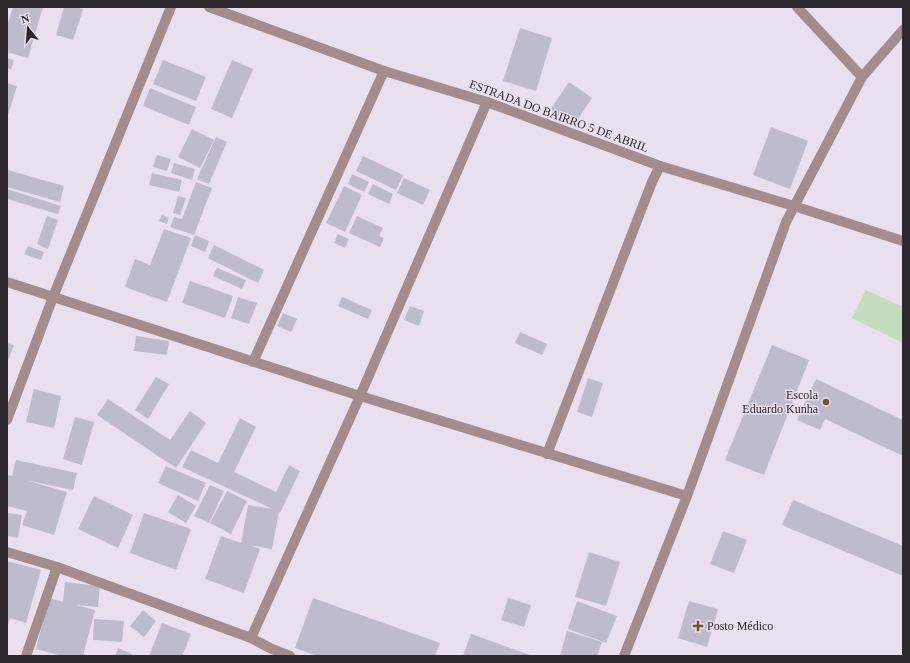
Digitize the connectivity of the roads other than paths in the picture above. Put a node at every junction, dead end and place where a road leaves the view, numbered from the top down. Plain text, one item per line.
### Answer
1 (171, 7) edge
2 (209, 7) edge
3 (797, 7) edge
4 (903, 30) edge
5 (384, 71) junction
6 (862, 77) junction
7 (487, 102) junction
8 (660, 166) junction
9 (794, 206) junction
10 (903, 241) edge
11 (7, 282) edge
12 (53, 297) junction
13 (253, 362) junction
14 (360, 396) junction
15 (7, 420) edge
16 (548, 454) junction
17 (687, 496) junction
18 (7, 552) edge
19 (57, 567) junction
20 (251, 638) junction
21 (270, 653) edge
22 (26, 656) edge
23 (290, 656) edge
24 (624, 656) edge

1 - 12 street
2 - 5 street, ESTRADA DO BAIRRO 5 DE ABRIL
3 - 6 street
4 - 6 street
5 - 7 street, ESTRADA DO BAIRRO 5 DE ABRIL
5 - 13 street
6 - 9 street
7 - 8 street, ESTRADA DO BAIRRO 5 DE ABRIL
7 - 14 street
8 - 9 street, ESTRADA DO BAIRRO 5 DE ABRIL
8 - 16 street
9 - 10 street, ESTRADA DO BAIRRO 5 DE ABRIL
9 - 17 street
11 - 12 street
12 - 13 street
12 - 15 street
13 - 14 street
14 - 16 street
14 - 20 street
16 - 17 street
17 - 24 street
18 - 19 street
19 - 20 street
19 - 22 street
20 - 21 street
21 - 23 street

